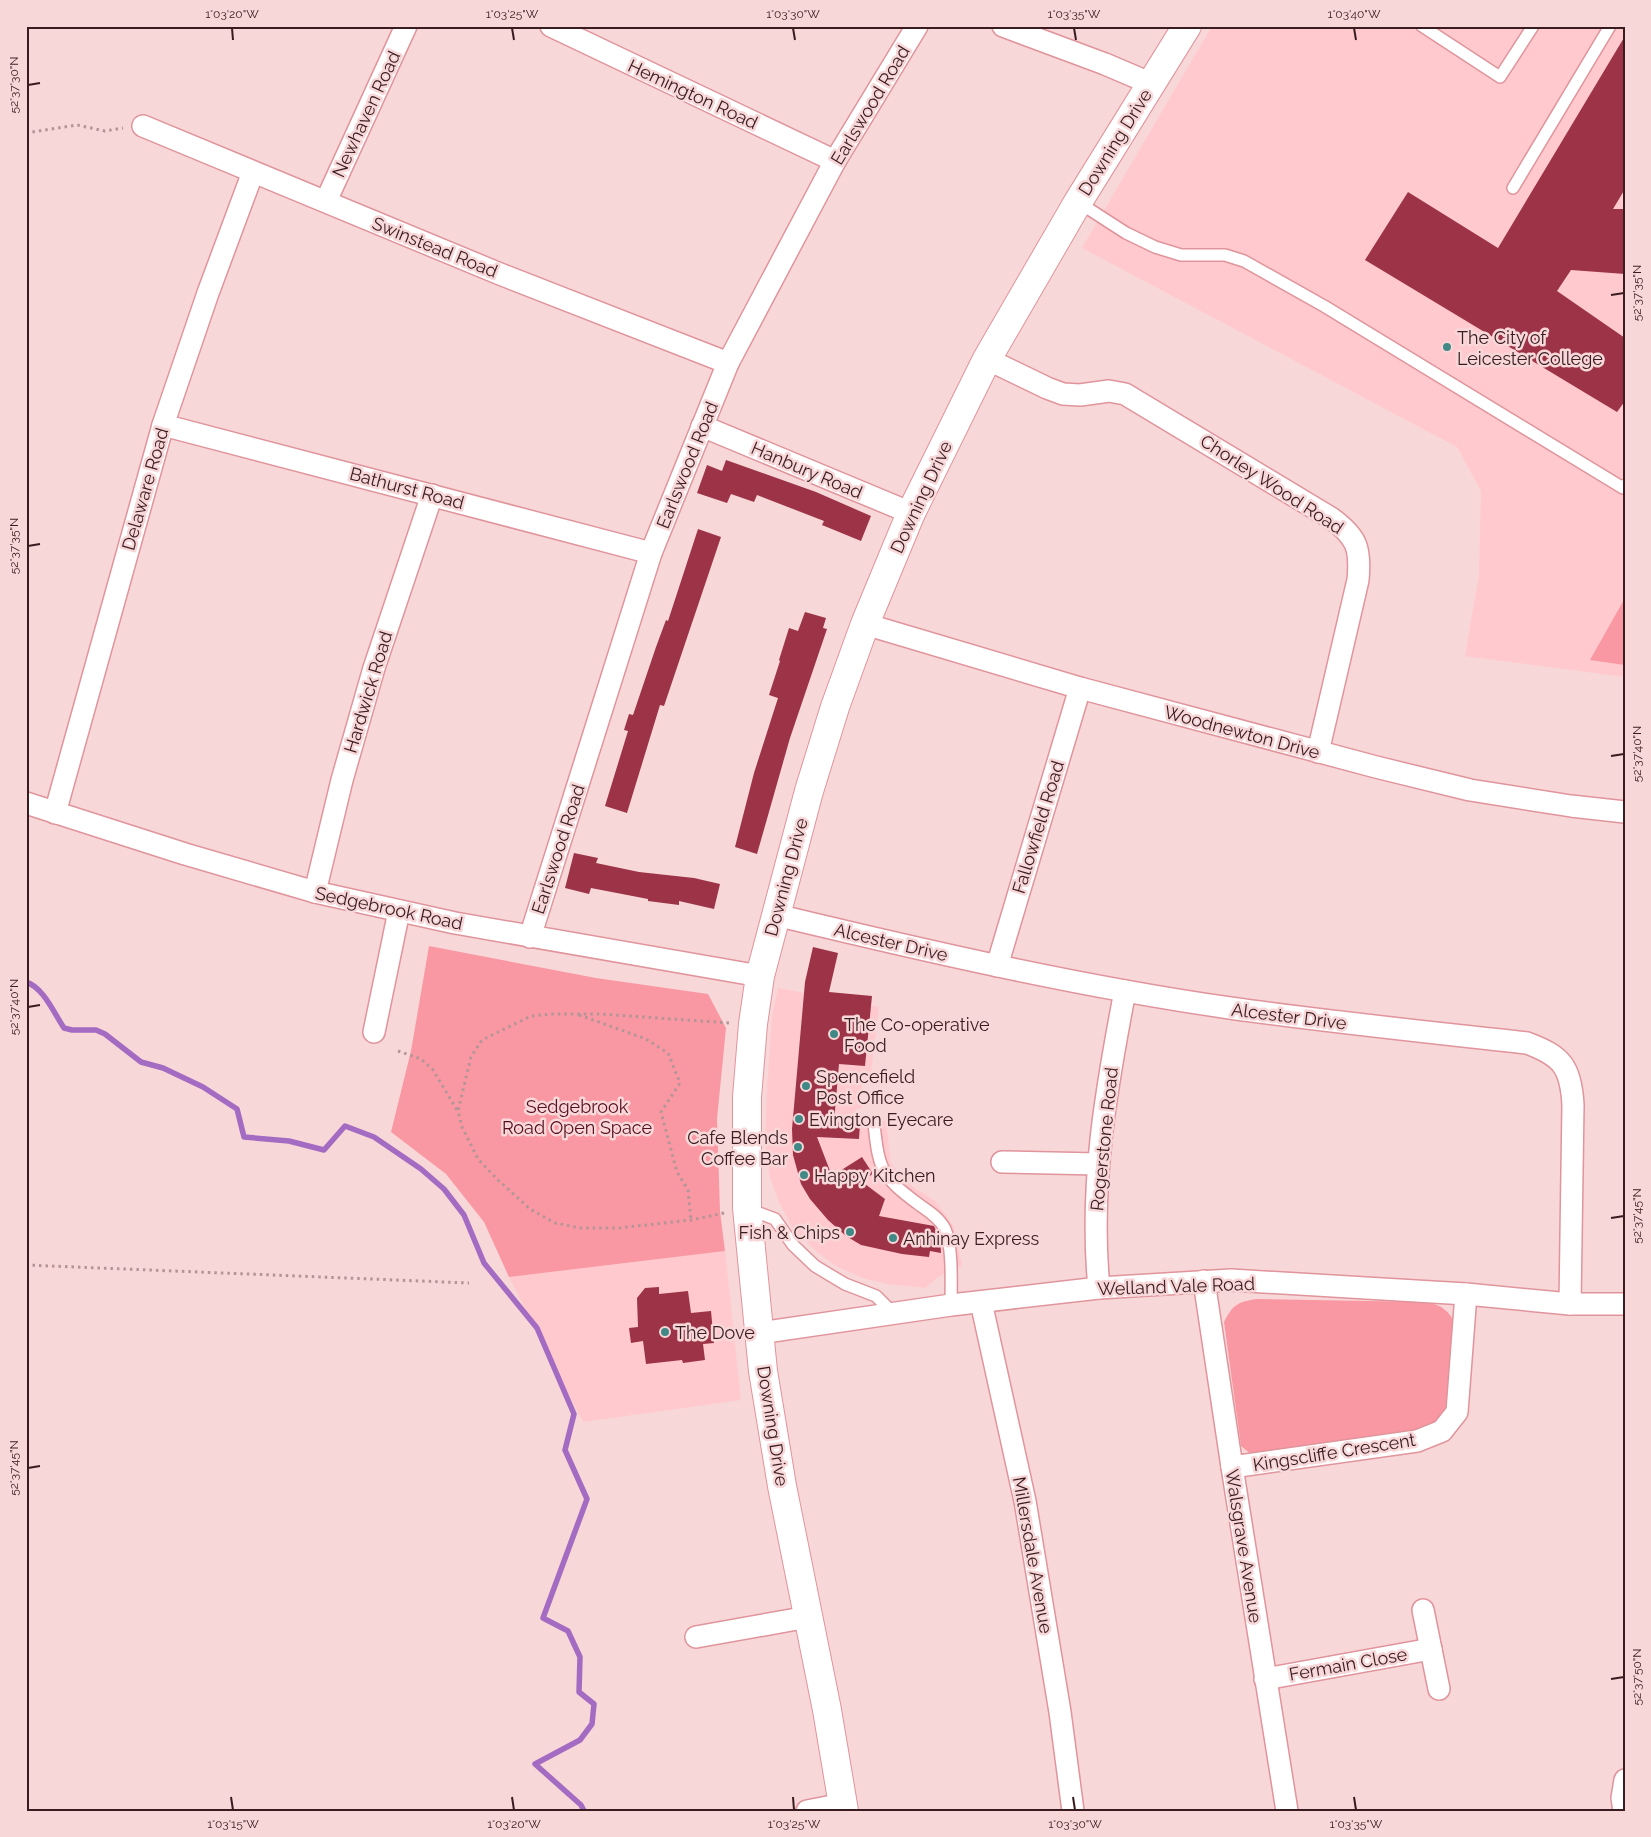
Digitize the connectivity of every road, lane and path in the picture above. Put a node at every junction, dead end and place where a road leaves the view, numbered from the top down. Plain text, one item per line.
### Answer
1 (406, 26) edge
2 (551, 26) edge
3 (918, 26) edge
4 (1003, 26) edge
5 (1187, 26) edge
6 (1422, 26) edge
7 (1533, 26) edge
8 (1610, 26) edge
9 (1152, 84) junction
10 (144, 126) joint
11 (26, 133) edge
12 (835, 161) junction
13 (253, 172) junction
14 (1513, 188) dead end
15 (326, 201) junction
16 (1078, 202) junction
17 (987, 359) junction
18 (728, 364) junction
19 (163, 425) junction
20 (702, 426) junction
21 (1625, 485) edge
22 (432, 495) junction
23 (911, 514) junction
24 (652, 553) junction
25 (865, 624) junction
26 (1080, 688) junction
27 (1318, 752) junction
28 (26, 803) edge
29 (1625, 812) edge
30 (55, 813) junction
31 (315, 892) junction
32 (399, 910) junction
33 (776, 915) junction
34 (530, 937) junction
35 (997, 966) junction
36 (760, 976) junction
37 (1125, 990) junction
38 (576, 1014) junction
39 (753, 1024) junction
40 (374, 1032) dead end
41 (398, 1051) dead end
42 (458, 1111) junction
43 (874, 1124) dead end
44 (1002, 1162) dead end
45 (1098, 1164) junction
46 (747, 1208) junction
47 (691, 1220) junction
48 (26, 1265) edge
49 (1204, 1281) junction
50 (469, 1283) dead end
51 (1098, 1288) junction
52 (1466, 1294) junction
53 (981, 1302) junction
54 (1570, 1304) junction
55 (1625, 1304) edge
56 (951, 1305) junction
57 (893, 1313) junction
58 (760, 1333) junction
59 (1232, 1468) junction
60 (1423, 1610) dead end
61 (808, 1617) junction
62 (696, 1637) dead end
63 (1431, 1649) junction
64 (1265, 1679) junction
65 (1439, 1689) dead end
66 (1625, 1780) edge
67 (843, 1807) edge
68 (807, 1811) edge
69 (1073, 1811) edge
70 (1287, 1811) edge
71 (1624, 1811) edge

1 - 15 street, Newhaven Road
2 - 12 street, Hemington Road
3 - 12 street, Earlswood Road
4 - 9 street
5 - 9 street, Downing Drive
6 - 7 lane
8 - 14 lane
9 - 16 street, Downing Drive
10 - 11 path
10 - 13 street, Swinstead Road
12 - 18 street, Earlswood Road
13 - 15 street, Swinstead Road
13 - 19 street, Delaware Road
15 - 18 street, Swinstead Road
16 - 17 street, Downing Drive
16 - 21 lane
17 - 23 street, Downing Drive
17 - 27 street, Chorley Wood Road
18 - 20 street, Earlswood Road
19 - 22 street, Bathurst Road
19 - 30 street, Delaware Road
20 - 23 street, Hanbury Road
20 - 24 street, Earlswood Road
22 - 24 street, Bathurst Road
22 - 31 street, Hardwick Road
23 - 25 street, Downing Drive
24 - 34 street, Earlswood Road
25 - 26 street, Woodnewton Drive
25 - 33 street, Downing Drive
26 - 27 street, Woodnewton Drive
26 - 35 street, Fallowfield Road
27 - 29 street, Woodnewton Drive
28 - 30 street, Sedgebrook Road
30 - 31 street, Sedgebrook Road
31 - 32 street, Sedgebrook Road
32 - 34 street, Sedgebrook Road
32 - 40 street
33 - 35 street, Alcester Drive
33 - 36 street, Downing Drive
34 - 36 street, Sedgebrook Road
35 - 37 street, Alcester Drive
36 - 39 street, Downing Drive
37 - 45 street, Rogerstone Road
37 - 54 street, Alcester Drive
38 - 39 path
38 - 42 path
38 - 47 path
39 - 46 street, Downing Drive
41 - 42 path
42 - 47 path
43 - 56 lane
44 - 45 street
45 - 51 street, Rogerstone Road
46 - 47 path
46 - 57 lane
46 - 58 street, Downing Drive
48 - 50 path
49 - 51 street, Welland Vale Road
49 - 52 street, Welland Vale Road
49 - 59 street, Walsgrave Avenue
51 - 53 street, Welland Vale Road
52 - 54 street, Welland Vale Road
52 - 59 street, Kingscliffe Crescent
53 - 56 street, Welland Vale Road
53 - 69 street, Millersdale Avenue
54 - 55 street, Welland Vale Road
56 - 57 street, Welland Vale Road
57 - 58 street, Welland Vale Road
58 - 61 street, Downing Drive
59 - 64 street, Walsgrave Avenue
60 - 63 street
61 - 62 street
61 - 67 street, Downing Drive
63 - 64 street, Fermain Close
63 - 65 street
64 - 70 street, Walsgrave Avenue
66 - 71 street
67 - 68 street

